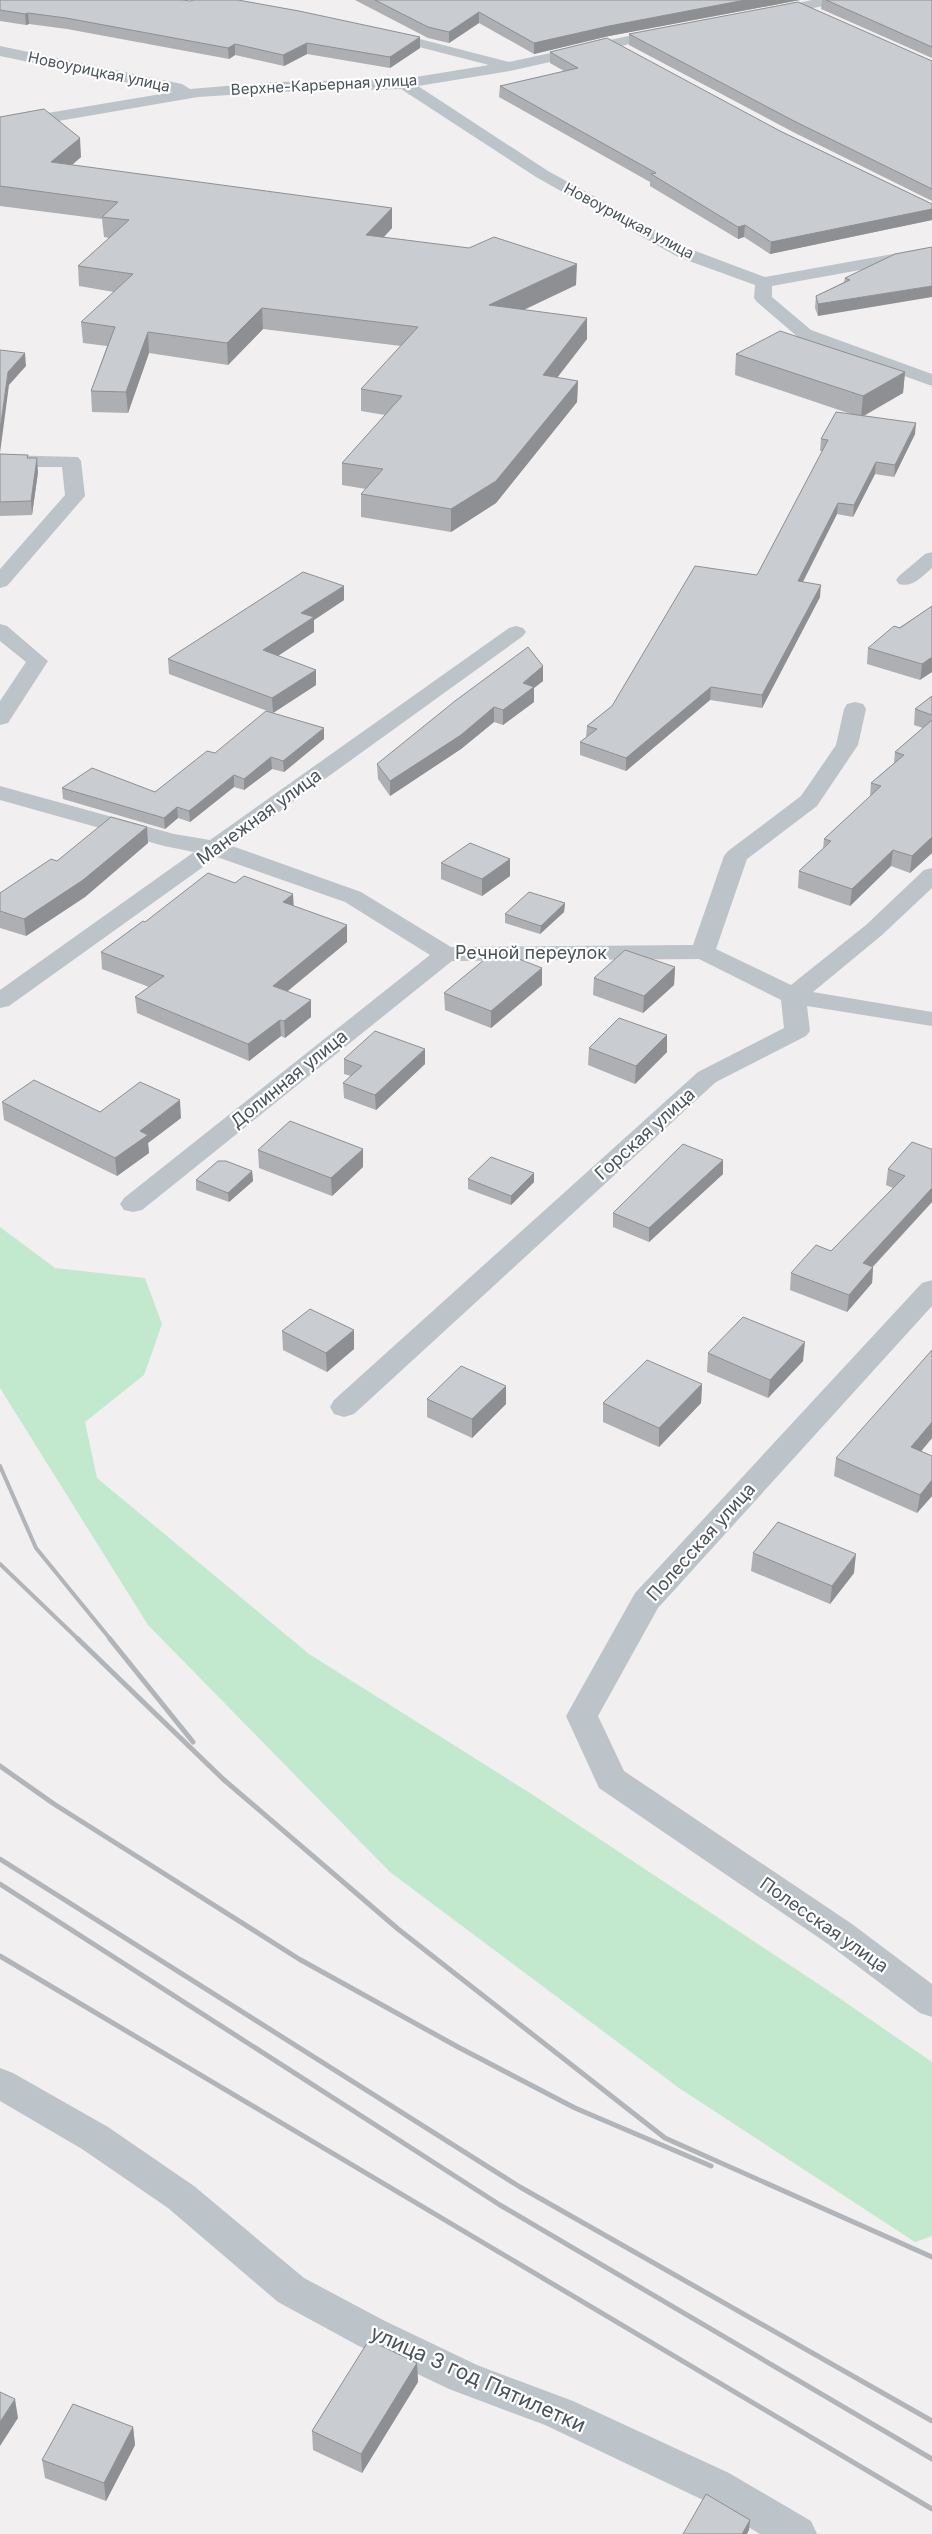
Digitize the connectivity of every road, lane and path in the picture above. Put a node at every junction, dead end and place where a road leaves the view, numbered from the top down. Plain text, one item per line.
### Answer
1 (833, 0) edge
2 (802, 7) junction
3 (757, 15) edge
4 (821, 16) edge
5 (675, 30) edge
6 (369, 31) edge
7 (609, 42) junction
8 (0, 51) edge
9 (634, 56) edge
10 (510, 66) junction
11 (404, 84) junction
12 (198, 92) junction
13 (0, 126) edge
14 (932, 252) edge
15 (764, 282) junction
16 (932, 380) edge
17 (0, 461) edge
18 (932, 558) edge
19 (906, 580) dead end
20 (0, 582) edge
21 (0, 630) edge
22 (516, 632) dead end
23 (855, 709) dead end
24 (0, 718) edge
25 (0, 793) edge
26 (216, 848) junction
27 (932, 875) edge
28 (703, 952) junction
29 (446, 954) junction
30 (793, 996) junction
31 (0, 1001) edge
32 (932, 1019) edge
33 (133, 1204) dead end
34 (932, 1289) edge
35 (344, 1407) dead end
36 (932, 2003) edge
37 (0, 2083) edge
38 (797, 2534) edge

1 - 2 street
2 - 3 street
2 - 4 street
5 - 7 street, Верхне-Карьерная улица
6 - 10 street
7 - 9 street
7 - 10 street, Верхне-Карьерная улица
8 - 12 street, Новоурицкая улица
10 - 11 street, Верхне-Карьерная улица
11 - 12 street, Верхне-Карьерная улица
11 - 15 street, Новоурицкая улица
12 - 13 street
14 - 15 street
15 - 16 street
17 - 20 street
18 - 19 street
21 - 24 street
22 - 26 street, Манежная улица
23 - 28 street
25 - 26 street, Речной переулок
26 - 29 street, Речной переулок
26 - 31 street, Манежная улица
27 - 30 street
28 - 29 street, Речной переулок
28 - 30 street, Речной переулок
29 - 33 street, Долинная улица
30 - 32 street, Речной переулок
30 - 35 street, Горская улица
34 - 36 street, Полесская улица
37 - 38 street, улица 3 год Пятилетки

